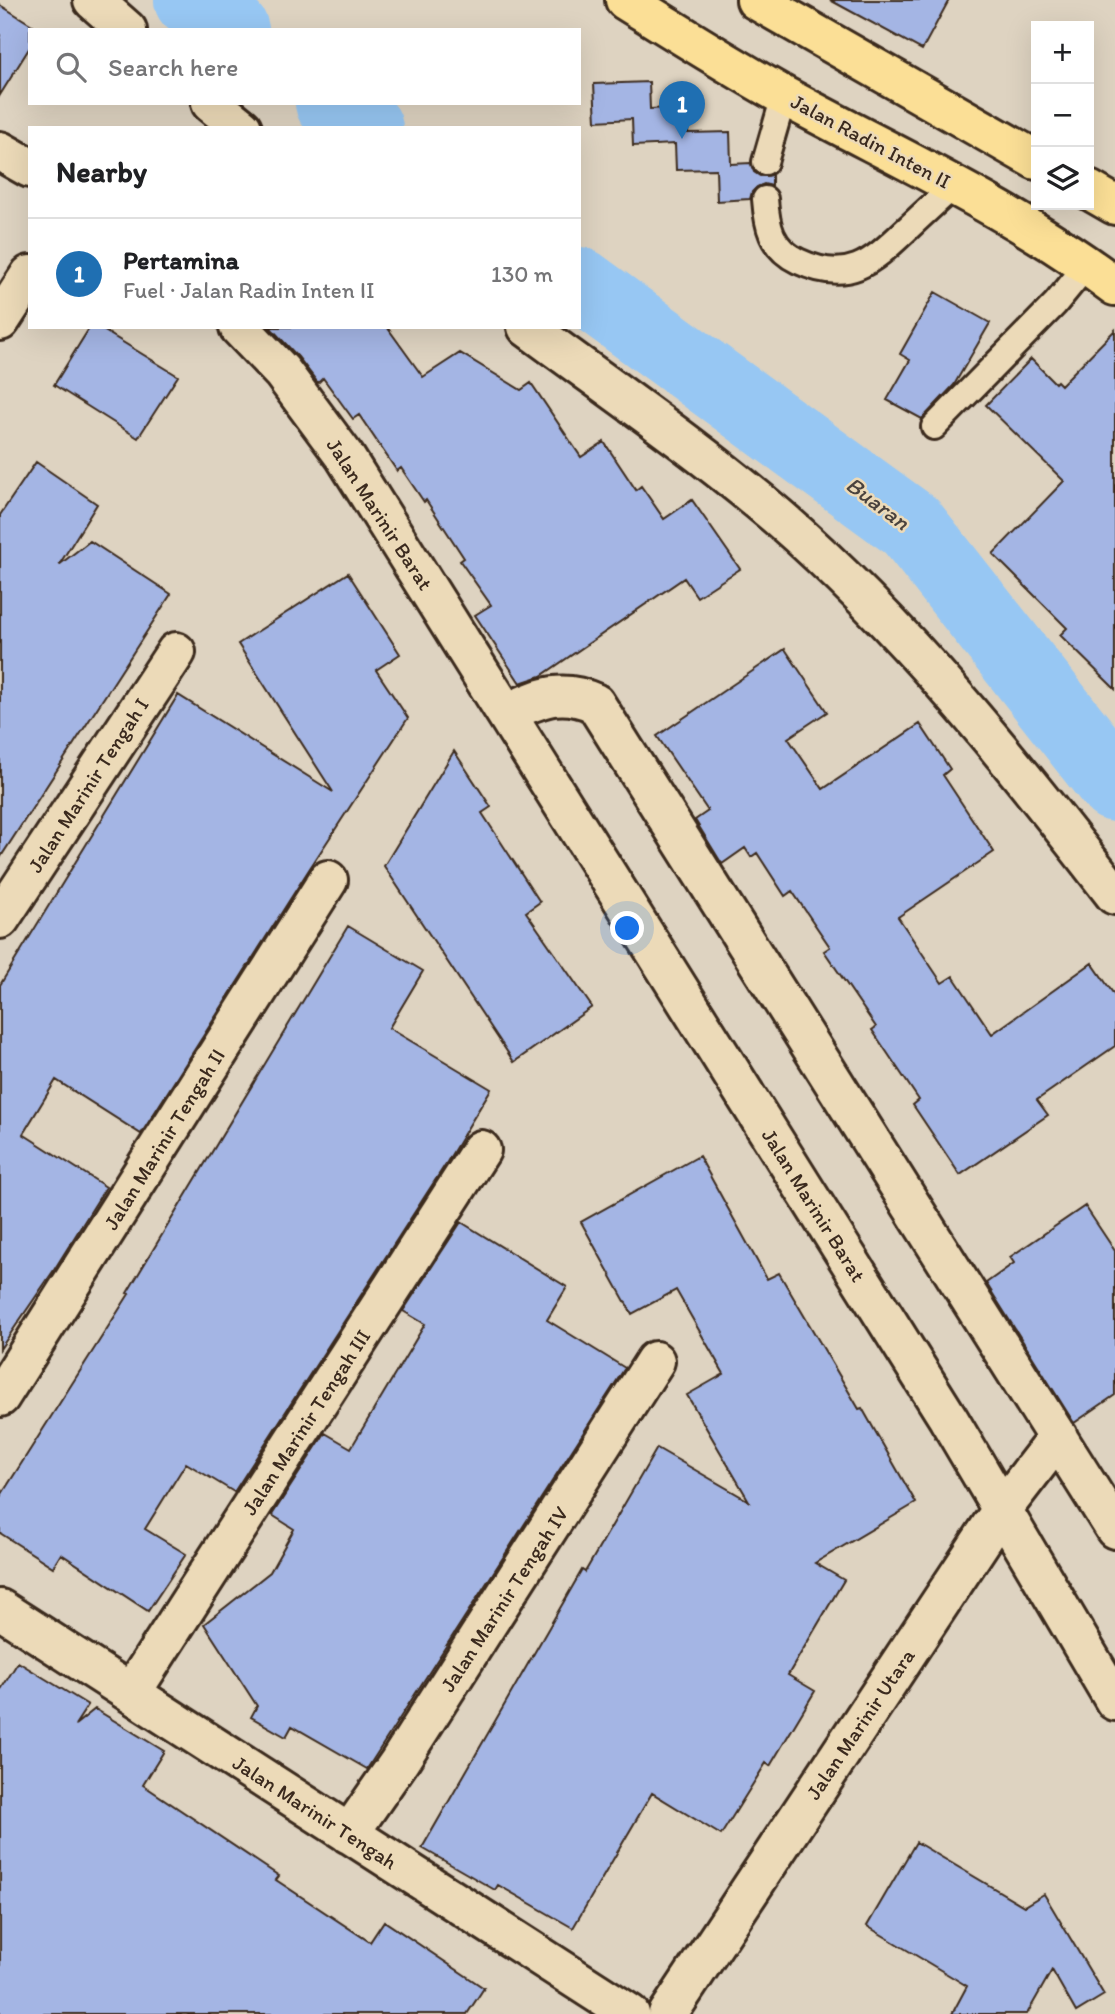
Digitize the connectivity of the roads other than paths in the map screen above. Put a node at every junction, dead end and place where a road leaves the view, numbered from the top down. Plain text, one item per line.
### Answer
1 (93, 0) edge
2 (625, 0) edge
3 (756, 0) edge
4 (125, 28) edge
5 (784, 96) junction
6 (0, 151) edge
7 (1031, 157) edge
8 (765, 162) dead end
9 (28, 168) edge
10 (955, 185) junction
11 (1094, 193) edge
12 (765, 199) dead end
13 (1115, 205) edge
14 (1101, 276) edge
15 (28, 278) edge
16 (0, 321) edge
17 (241, 329) edge
18 (530, 329) edge
19 (934, 427) dead end
20 (176, 652) dead end
21 (506, 713) junction
22 (328, 880) dead end
23 (1115, 895) edge
24 (0, 919) edge
25 (481, 1150) dead end
26 (655, 1361) dead end
27 (0, 1397) edge
28 (1058, 1437) junction
29 (1001, 1511) junction
30 (1115, 1529) edge
31 (0, 1609) edge
32 (131, 1693) junction
33 (1115, 1701) edge
34 (349, 1834) junction
35 (630, 2014) edge
36 (668, 2014) edge

1 - 4 street
2 - 5 main road, Jalan Radin Inten II
3 - 7 main road
5 - 8 lane
5 - 10 main road, Jalan Radin Inten II
6 - 9 street
10 - 12 lane
10 - 14 main road, Jalan Radin Inten II
11 - 13 main road
14 - 19 lane
15 - 16 street
17 - 21 street, Jalan Marinir Barat
18 - 23 street
20 - 24 street, Jalan Marinir Tengah I
21 - 28 street
21 - 29 street, Jalan Marinir Barat
22 - 27 street, Jalan Marinir Tengah II
25 - 32 street, Jalan Marinir Tengah III
26 - 34 street, Jalan Marinir Tengah IV
28 - 29 street, Jalan Marinir Utara
28 - 30 street
29 - 33 street, Jalan Marinir Barat
29 - 36 street, Jalan Marinir Utara
31 - 32 street, Jalan Marinir Tengah
32 - 34 street, Jalan Marinir Tengah
34 - 35 street, Jalan Marinir Tengah

